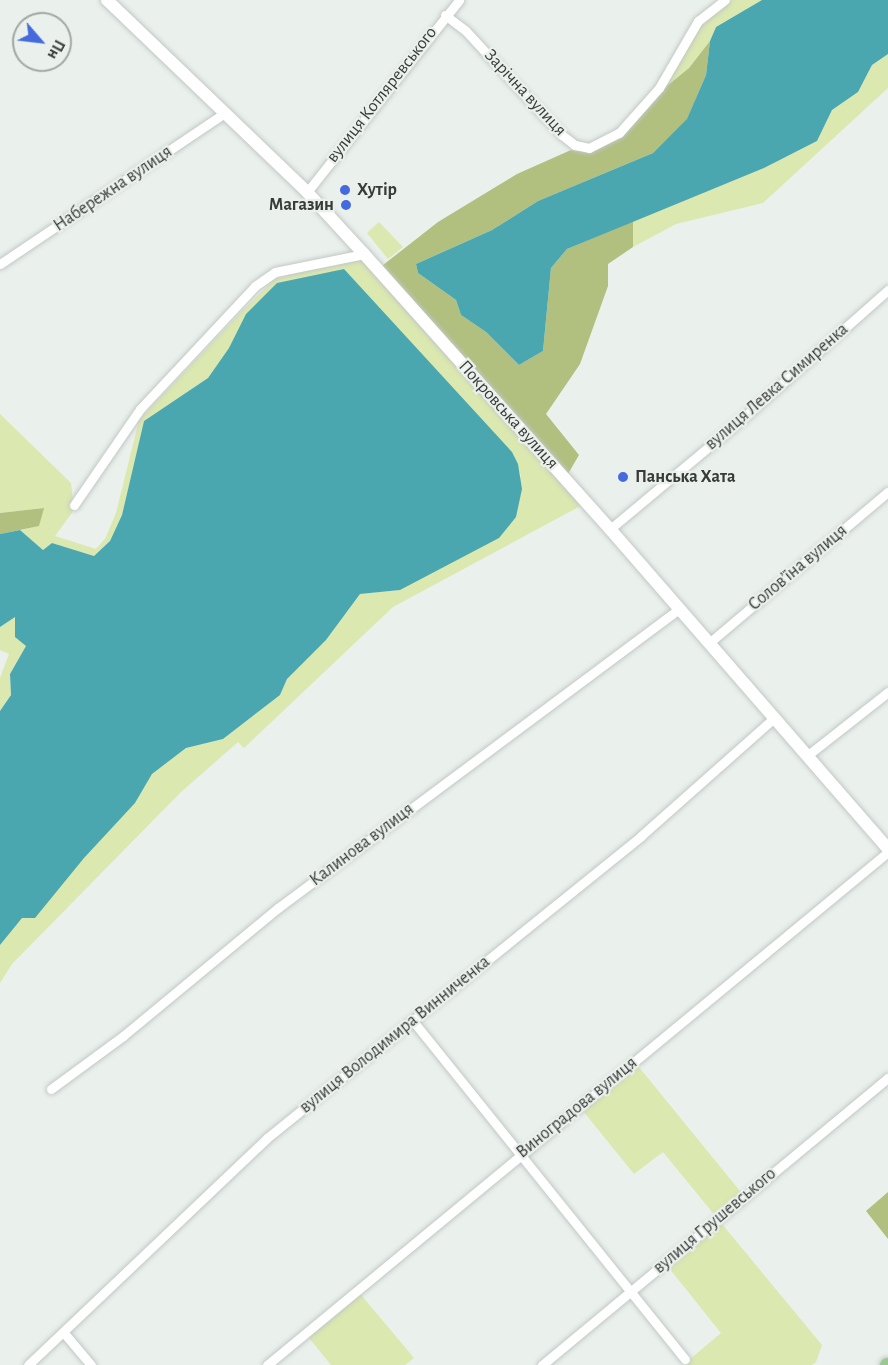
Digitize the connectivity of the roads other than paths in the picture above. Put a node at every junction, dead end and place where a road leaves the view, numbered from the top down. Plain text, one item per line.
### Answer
1 (107, 0) edge
2 (459, 0) edge
3 (725, 0) edge
4 (445, 15) junction
5 (225, 113) junction
6 (307, 192) junction
7 (364, 254) junction
8 (0, 264) edge
9 (888, 290) edge
10 (888, 492) edge
11 (74, 504) dead end
12 (610, 529) junction
13 (679, 609) junction
14 (709, 643) junction
15 (888, 692) edge
16 (774, 718) junction
17 (808, 755) junction
18 (888, 850) edge
19 (413, 1020) junction
20 (888, 1078) edge
21 (51, 1089) dead end
22 (520, 1154) junction
23 (631, 1292) junction
24 (64, 1333) junction
25 (685, 1359) dead end
26 (28, 1365) edge
27 (91, 1365) edge
28 (267, 1365) edge
29 (542, 1365) edge

1 - 5 street, Покровська вулиця
2 - 4 street, вулиця Котляревського
3 - 4 street, Зарічна вулиця
4 - 6 street, вулиця Котляревського
5 - 6 street, Покровська вулиця
5 - 8 street, Набережна вулиця
6 - 7 street, Покровська вулиця
7 - 11 street
7 - 12 street, Покровська вулиця
9 - 12 street, вулиця Левка Симиренка
10 - 14 street, Соловʼїна вулиця
12 - 13 street, Покровська вулиця
13 - 14 street, Покровська вулиця
13 - 21 street, Калинова вулиця
14 - 16 street, Покровська вулиця
15 - 17 street
16 - 17 street, Покровська вулиця
16 - 19 street, вулиця Володимира Винниченка
17 - 18 street, Покровська вулиця
18 - 22 street, Виноградова вулиця
19 - 22 street
19 - 24 street, вулиця Володимира Винниченка
20 - 23 street, вулиця Грушевського
22 - 23 street
22 - 28 street, Виноградова вулиця
23 - 25 street
23 - 29 street, вулиця Грушевського
24 - 26 street, вулиця Володимира Винниченка
24 - 27 street

